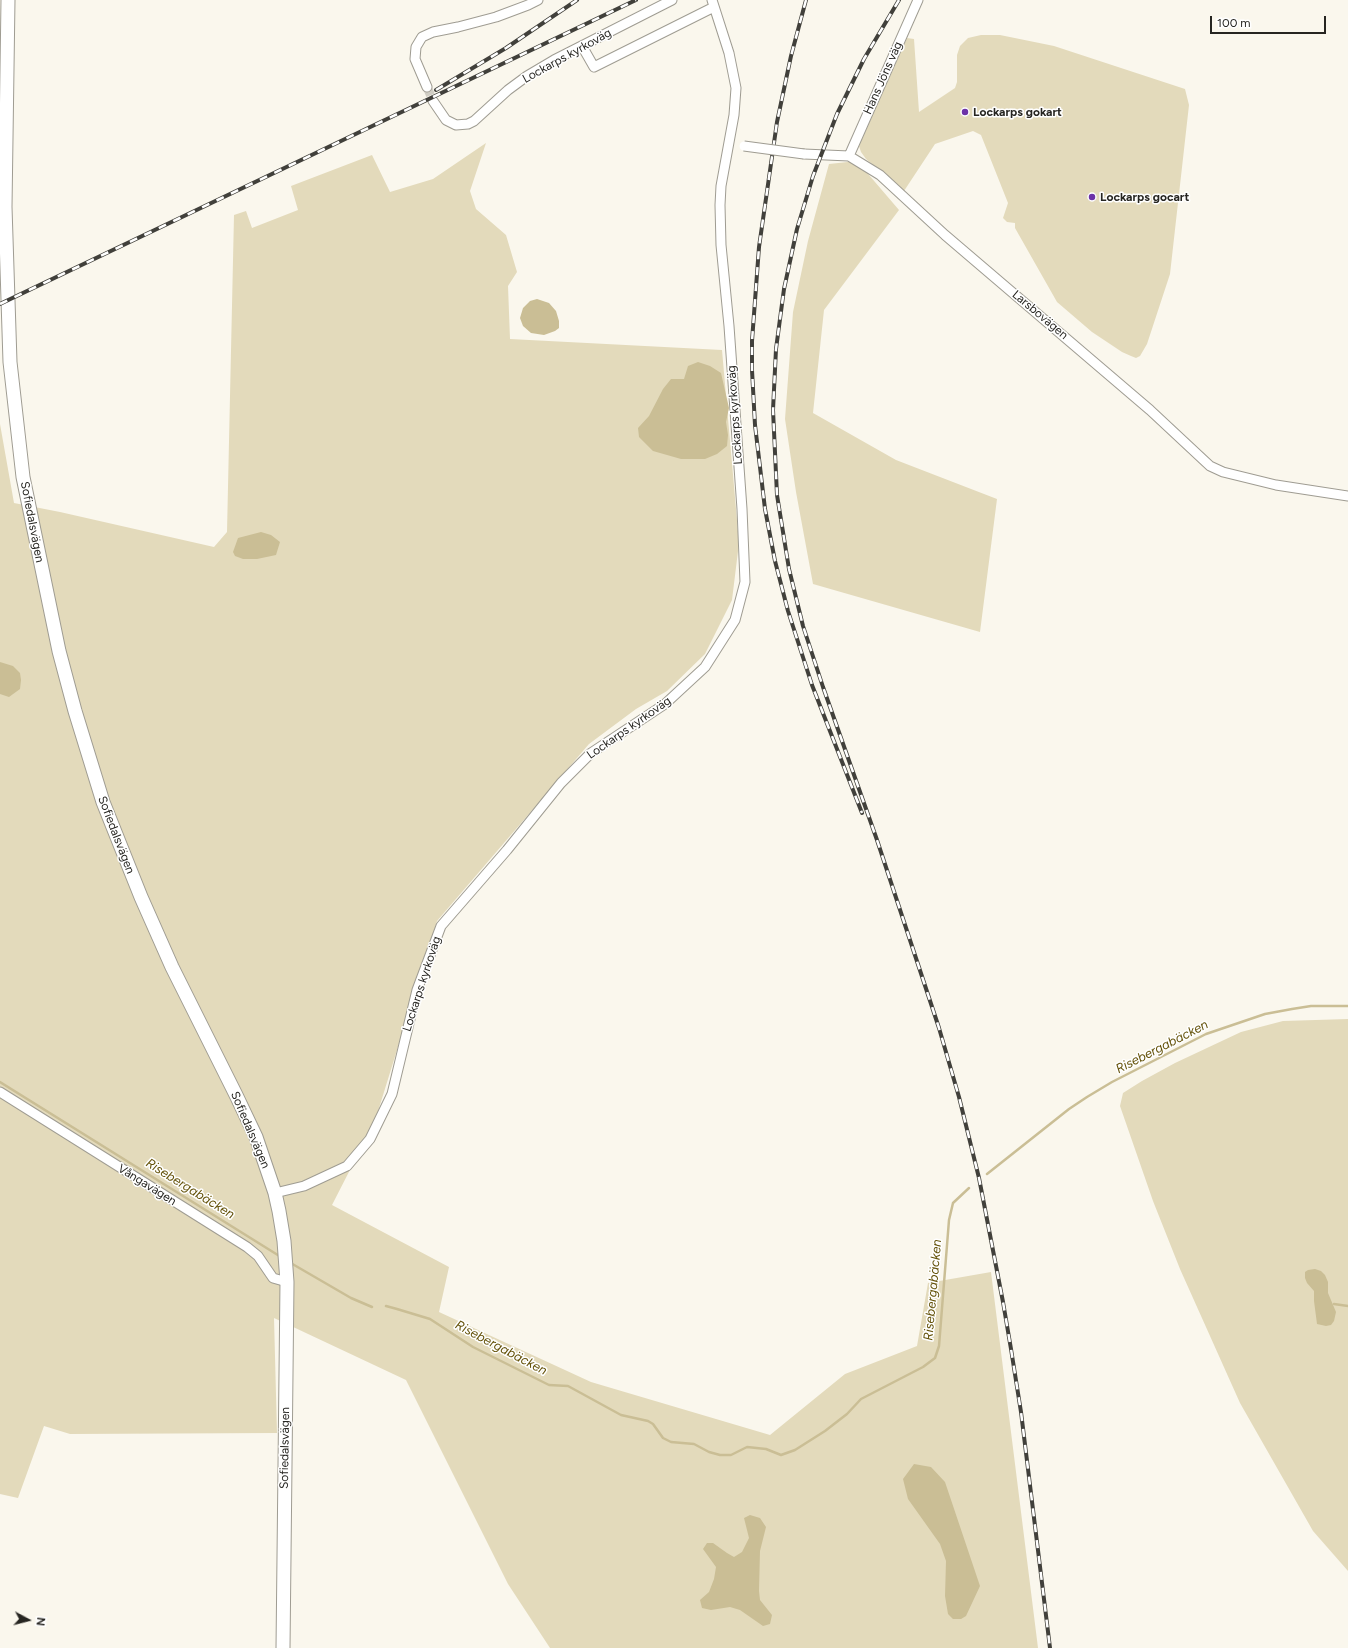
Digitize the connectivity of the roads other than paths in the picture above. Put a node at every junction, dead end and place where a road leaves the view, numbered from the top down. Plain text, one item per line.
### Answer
1 (8, 0) edge
2 (538, 0) edge
3 (672, 0) edge
4 (918, 0) edge
5 (713, 3) edge
6 (582, 46) junction
7 (427, 87) tunnel mouth
8 (433, 101) tunnel mouth
9 (729, 144) junction
10 (849, 156) junction
11 (1348, 496) edge
12 (0, 1092) edge
13 (275, 1193) junction
14 (286, 1279) junction
15 (283, 1648) edge

1 - 13 main road, Sofiedalsvägen
2 - 7 street
3 - 6 street, Lockarps kyrkoväg
4 - 10 street, Hans Jöns väg
5 - 6 street
5 - 9 street, Lockarps kyrkoväg
6 - 8 street, Lockarps kyrkoväg
9 - 10 street, Larsbovägen, bridge
9 - 13 street, Lockarps kyrkoväg
10 - 11 street, Larsbovägen
12 - 14 street, Vångavägen
13 - 14 main road, Sofiedalsvägen
14 - 15 main road, Sofiedalsvägen

